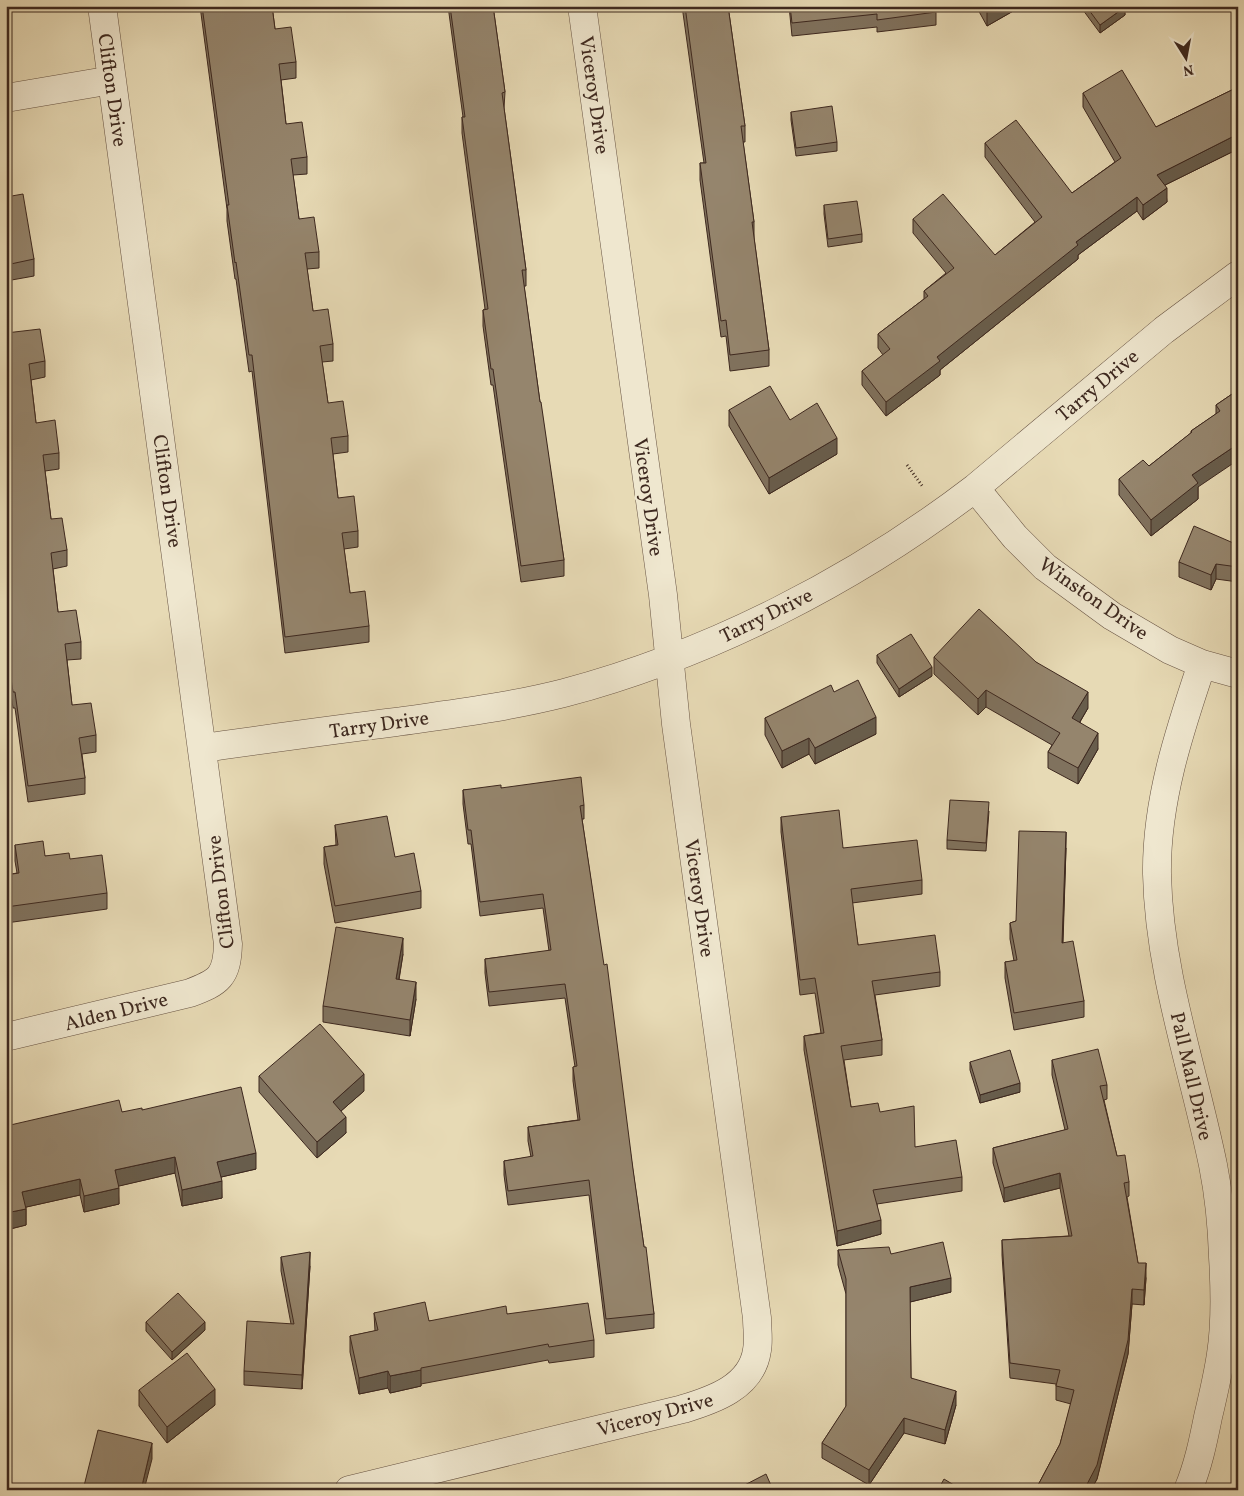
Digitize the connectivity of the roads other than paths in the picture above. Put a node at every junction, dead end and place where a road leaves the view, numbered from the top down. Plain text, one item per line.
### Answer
1 (102, 6) edge
2 (582, 6) edge
3 (112, 80) junction
4 (6, 98) edge
5 (1238, 275) edge
6 (975, 488) junction
7 (669, 658) junction
8 (1202, 664) junction
9 (1238, 674) edge
10 (202, 748) junction
11 (222, 975) joint
12 (6, 1037) edge
13 (1231, 1280) edge
14 (349, 1490) edge
15 (1188, 1490) edge

1 - 3 street, Clifton Drive
2 - 7 street, Viceroy Drive
3 - 4 street
3 - 10 street, Clifton Drive
5 - 6 street, Tarry Drive
6 - 7 street, Tarry Drive
6 - 8 street, Winston Drive
7 - 10 street, Tarry Drive
7 - 14 street, Viceroy Drive
8 - 9 street, Winston Drive
8 - 13 street, Pall Mall Drive
10 - 11 street, Clifton Drive
11 - 12 street, Alden Drive
13 - 15 street, Pall Mall Drive

